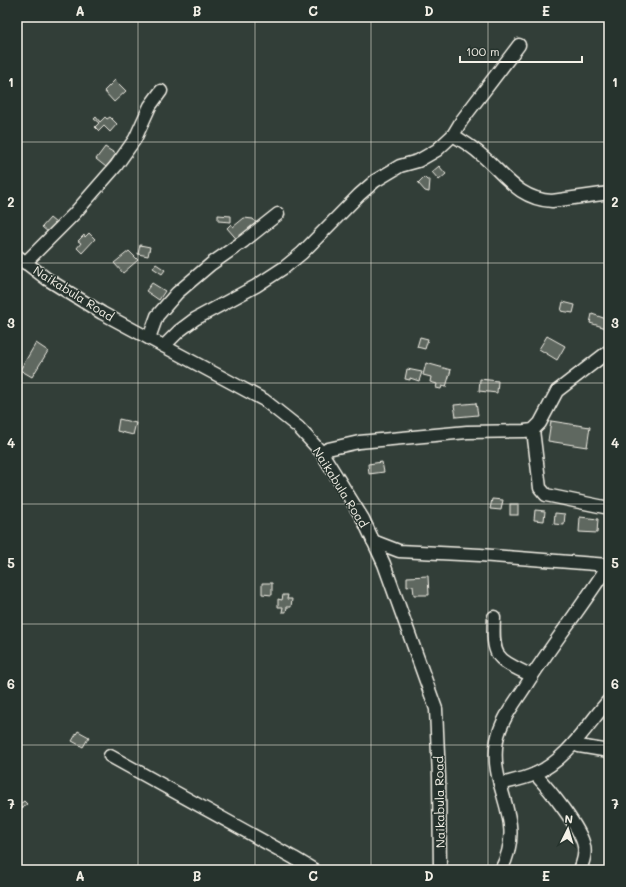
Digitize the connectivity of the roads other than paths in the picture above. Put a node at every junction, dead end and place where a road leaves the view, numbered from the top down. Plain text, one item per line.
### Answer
1 (519, 45) dead end
2 (162, 91) dead end
3 (453, 136) junction
4 (609, 193) edge
5 (278, 214) dead end
6 (21, 259) edge
7 (149, 338) junction
8 (164, 346) junction
9 (609, 351) edge
10 (533, 430) junction
11 (322, 453) junction
12 (609, 508) edge
13 (373, 540) junction
14 (609, 565) edge
15 (494, 617) dead end
16 (532, 676) junction
17 (609, 700) edge
18 (574, 743) junction
19 (609, 751) edge
20 (110, 756) dead end
21 (535, 774) junction
22 (500, 784) junction
23 (314, 870) edge
24 (440, 870) edge
25 (501, 870) edge
26 (580, 870) edge

1 - 3 street
2 - 6 street
3 - 4 street
3 - 8 street
5 - 7 street
6 - 7 street, Naikabula Road
7 - 8 street, Naikabula Road
8 - 11 street, Naikabula Road
9 - 10 street
10 - 11 street
10 - 12 street
11 - 13 street, Naikabula Road
13 - 14 street
13 - 24 street, Naikabula Road
14 - 16 street
15 - 16 street
16 - 22 street
17 - 18 street
18 - 19 street
18 - 21 street
20 - 23 street
21 - 22 street
21 - 26 street
22 - 25 street

